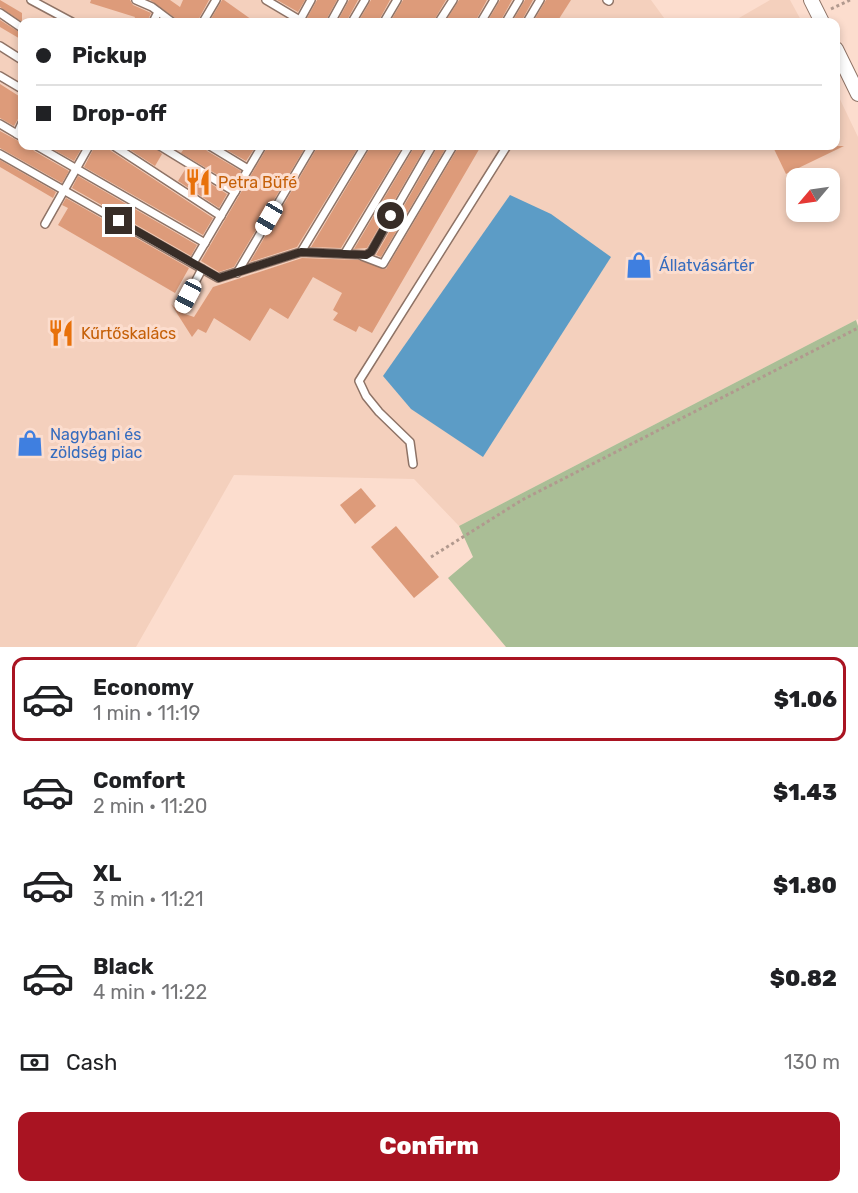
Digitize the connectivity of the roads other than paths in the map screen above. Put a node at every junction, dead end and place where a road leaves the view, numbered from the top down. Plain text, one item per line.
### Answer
1 (31, 0) edge
2 (136, 0) edge
3 (216, 0) edge
4 (311, 0) edge
5 (343, 0) edge
6 (365, 0) edge
7 (397, 0) edge
8 (453, 0) edge
9 (494, 0) edge
10 (519, 0) edge
11 (540, 0) edge
12 (811, 0) edge
13 (271, 1) edge
14 (159, 12) junction
15 (0, 14) edge
16 (65, 18) edge
17 (155, 18) edge
18 (167, 18) edge
19 (205, 18) edge
20 (296, 18) edge
21 (302, 18) edge
22 (333, 18) edge
23 (354, 18) edge
24 (386, 18) edge
25 (442, 18) edge
26 (483, 18) edge
27 (508, 18) edge
28 (529, 18) edge
29 (820, 18) edge
30 (18, 25) edge
31 (0, 46) edge
32 (18, 57) edge
33 (840, 57) edge
34 (0, 76) edge
35 (18, 87) edge
36 (858, 94) edge
37 (0, 124) edge
38 (18, 134) edge
39 (44, 150) edge
40 (87, 150) edge
41 (120, 150) edge
42 (167, 150) edge
43 (217, 150) edge
44 (260, 150) edge
45 (310, 150) edge
46 (363, 150) edge
47 (407, 150) edge
48 (430, 150) edge
49 (451, 150) edge
50 (504, 150) edge
51 (0, 154) edge
52 (76, 168) junction
53 (248, 169) junction
54 (63, 190) junction
55 (235, 192) junction
56 (221, 216) junction
57 (45, 224) dead end
58 (205, 243) junction
59 (301, 252) junction
60 (345, 253) junction
61 (362, 256) junction
62 (193, 263) junction
63 (202, 269) junction
64 (237, 273) junction
65 (182, 308) dead end
66 (413, 464) dead end

1 - 16 lane
2 - 14 lane
3 - 19 lane
4 - 21 lane
5 - 22 lane
6 - 23 lane
7 - 24 lane
8 - 25 lane
9 - 26 lane
10 - 27 lane
11 - 28 lane
12 - 29 street
13 - 20 lane
14 - 17 lane
14 - 18 lane
15 - 30 lane
31 - 32 lane
33 - 36 street
34 - 35 lane
37 - 38 lane
39 - 52 lane
40 - 52 lane
41 - 56 lane
42 - 55 lane
43 - 53 lane
44 - 53 lane
45 - 64 lane
46 - 59 lane
47 - 60 lane
48 - 61 lane
49 - 61 lane
50 - 66 lane
51 - 54 lane
52 - 54 lane
52 - 58 lane
53 - 55 lane
54 - 57 lane
54 - 62 lane
55 - 56 lane
56 - 58 lane
58 - 62 lane
59 - 60 lane
59 - 64 lane
60 - 61 lane
62 - 63 lane
63 - 64 lane
63 - 65 lane

